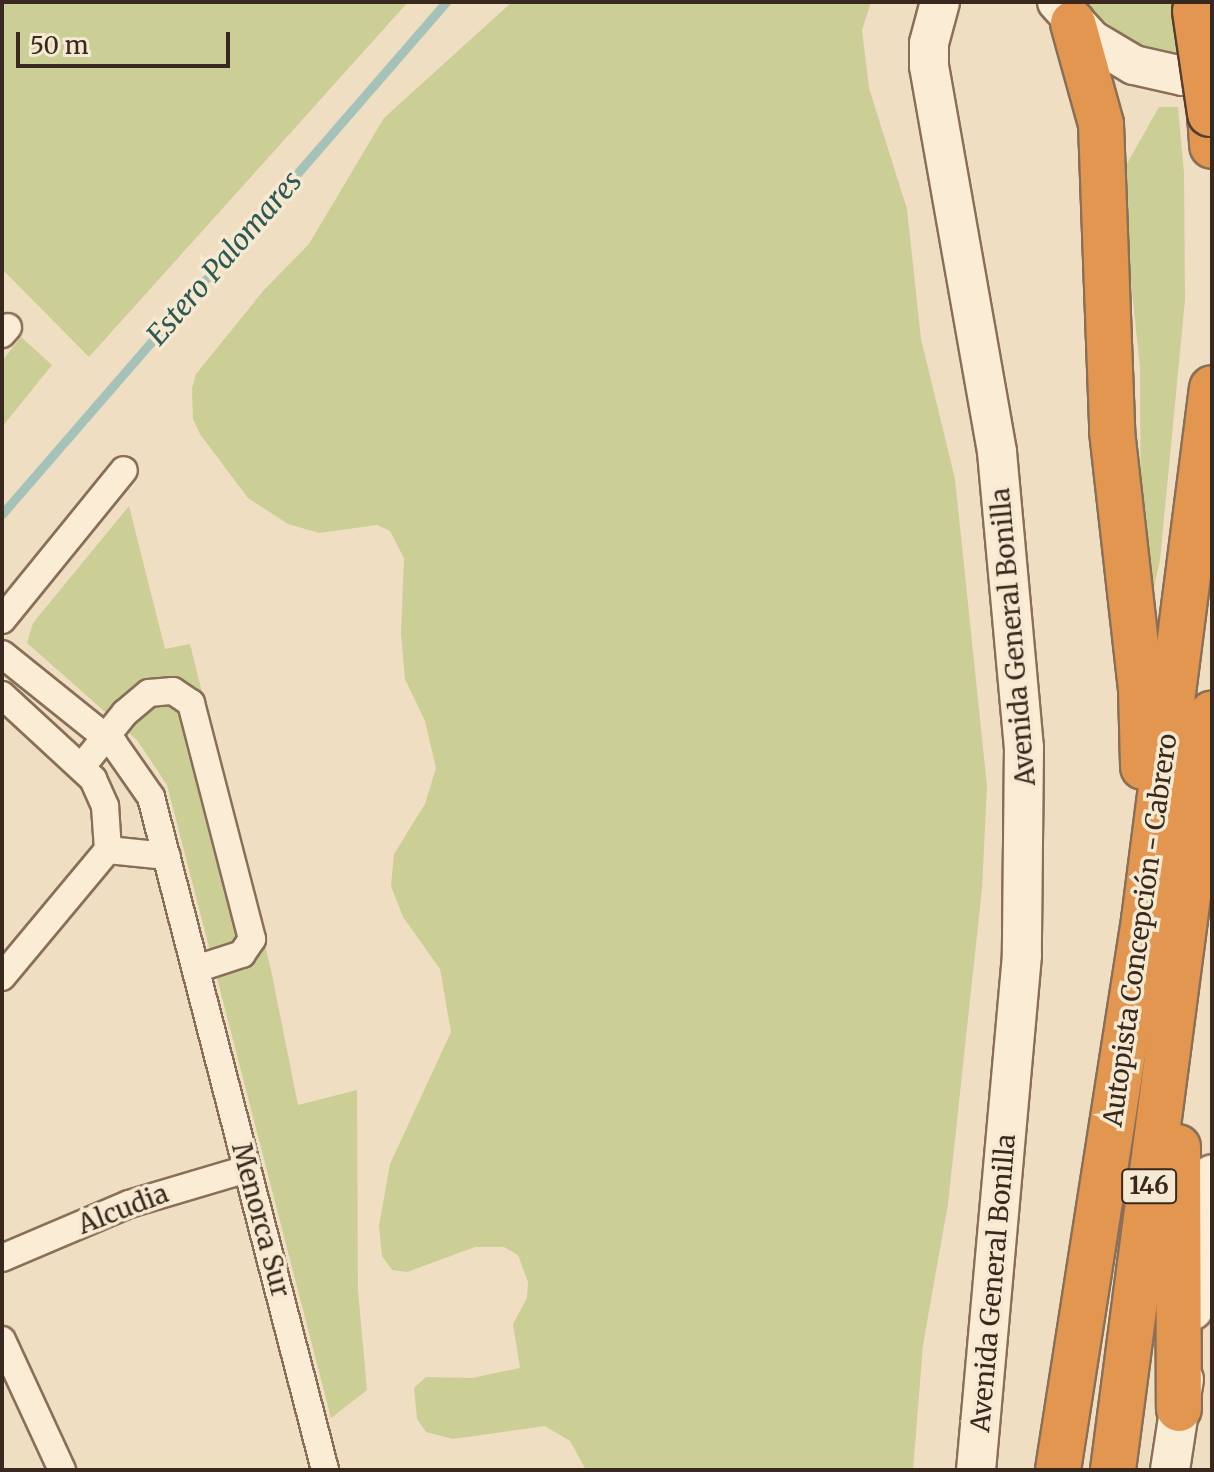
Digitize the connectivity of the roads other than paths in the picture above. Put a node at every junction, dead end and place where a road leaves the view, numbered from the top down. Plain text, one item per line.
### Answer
1 (940, 2) edge
2 (1194, 6) edge
3 (1065, 12) edge
4 (1211, 111) edge
5 (1212, 388) edge
6 (124, 470) dead end
7 (2, 620) edge
8 (2, 654) edge
9 (2, 695) edge
10 (1212, 713) edge
11 (105, 737) junction
12 (83, 765) junction
13 (108, 850) junction
14 (167, 856) junction
15 (1184, 901) junction
16 (1144, 920) junction
17 (196, 969) junction
18 (2, 977) edge
19 (247, 1169) junction
20 (1212, 1174) edge
21 (2, 1258) edge
22 (2, 1340) edge
23 (1179, 1409) junction
24 (62, 1470) edge
25 (325, 1470) edge
26 (976, 1470) edge
27 (1058, 1470) edge
28 (1113, 1470) edge
29 (1170, 1470) edge

1 - 26 street, Avenida General Bonilla
2 - 4 highway, bridge
3 - 4 street
3 - 16 highway
5 - 16 highway, Autopista Concepción - Cabrero / 146
6 - 7 street
8 - 11 street, Menorca Sur
9 - 12 street
10 - 15 highway, Autopista Concepción - Cabrero / 146
11 - 12 street
11 - 14 street, Menorca Sur
11 - 17 street
12 - 13 street
13 - 14 street
13 - 18 street
14 - 17 street, Menorca Sur
15 - 23 highway
15 - 28 highway, Autopista Concepción - Cabrero / 146
16 - 27 highway, Autopista Concepción - Cabrero / 146
17 - 19 street, Menorca Sur
19 - 21 street, Alcudia
19 - 25 street, Menorca Sur
20 - 23 street
22 - 24 street
23 - 29 street

